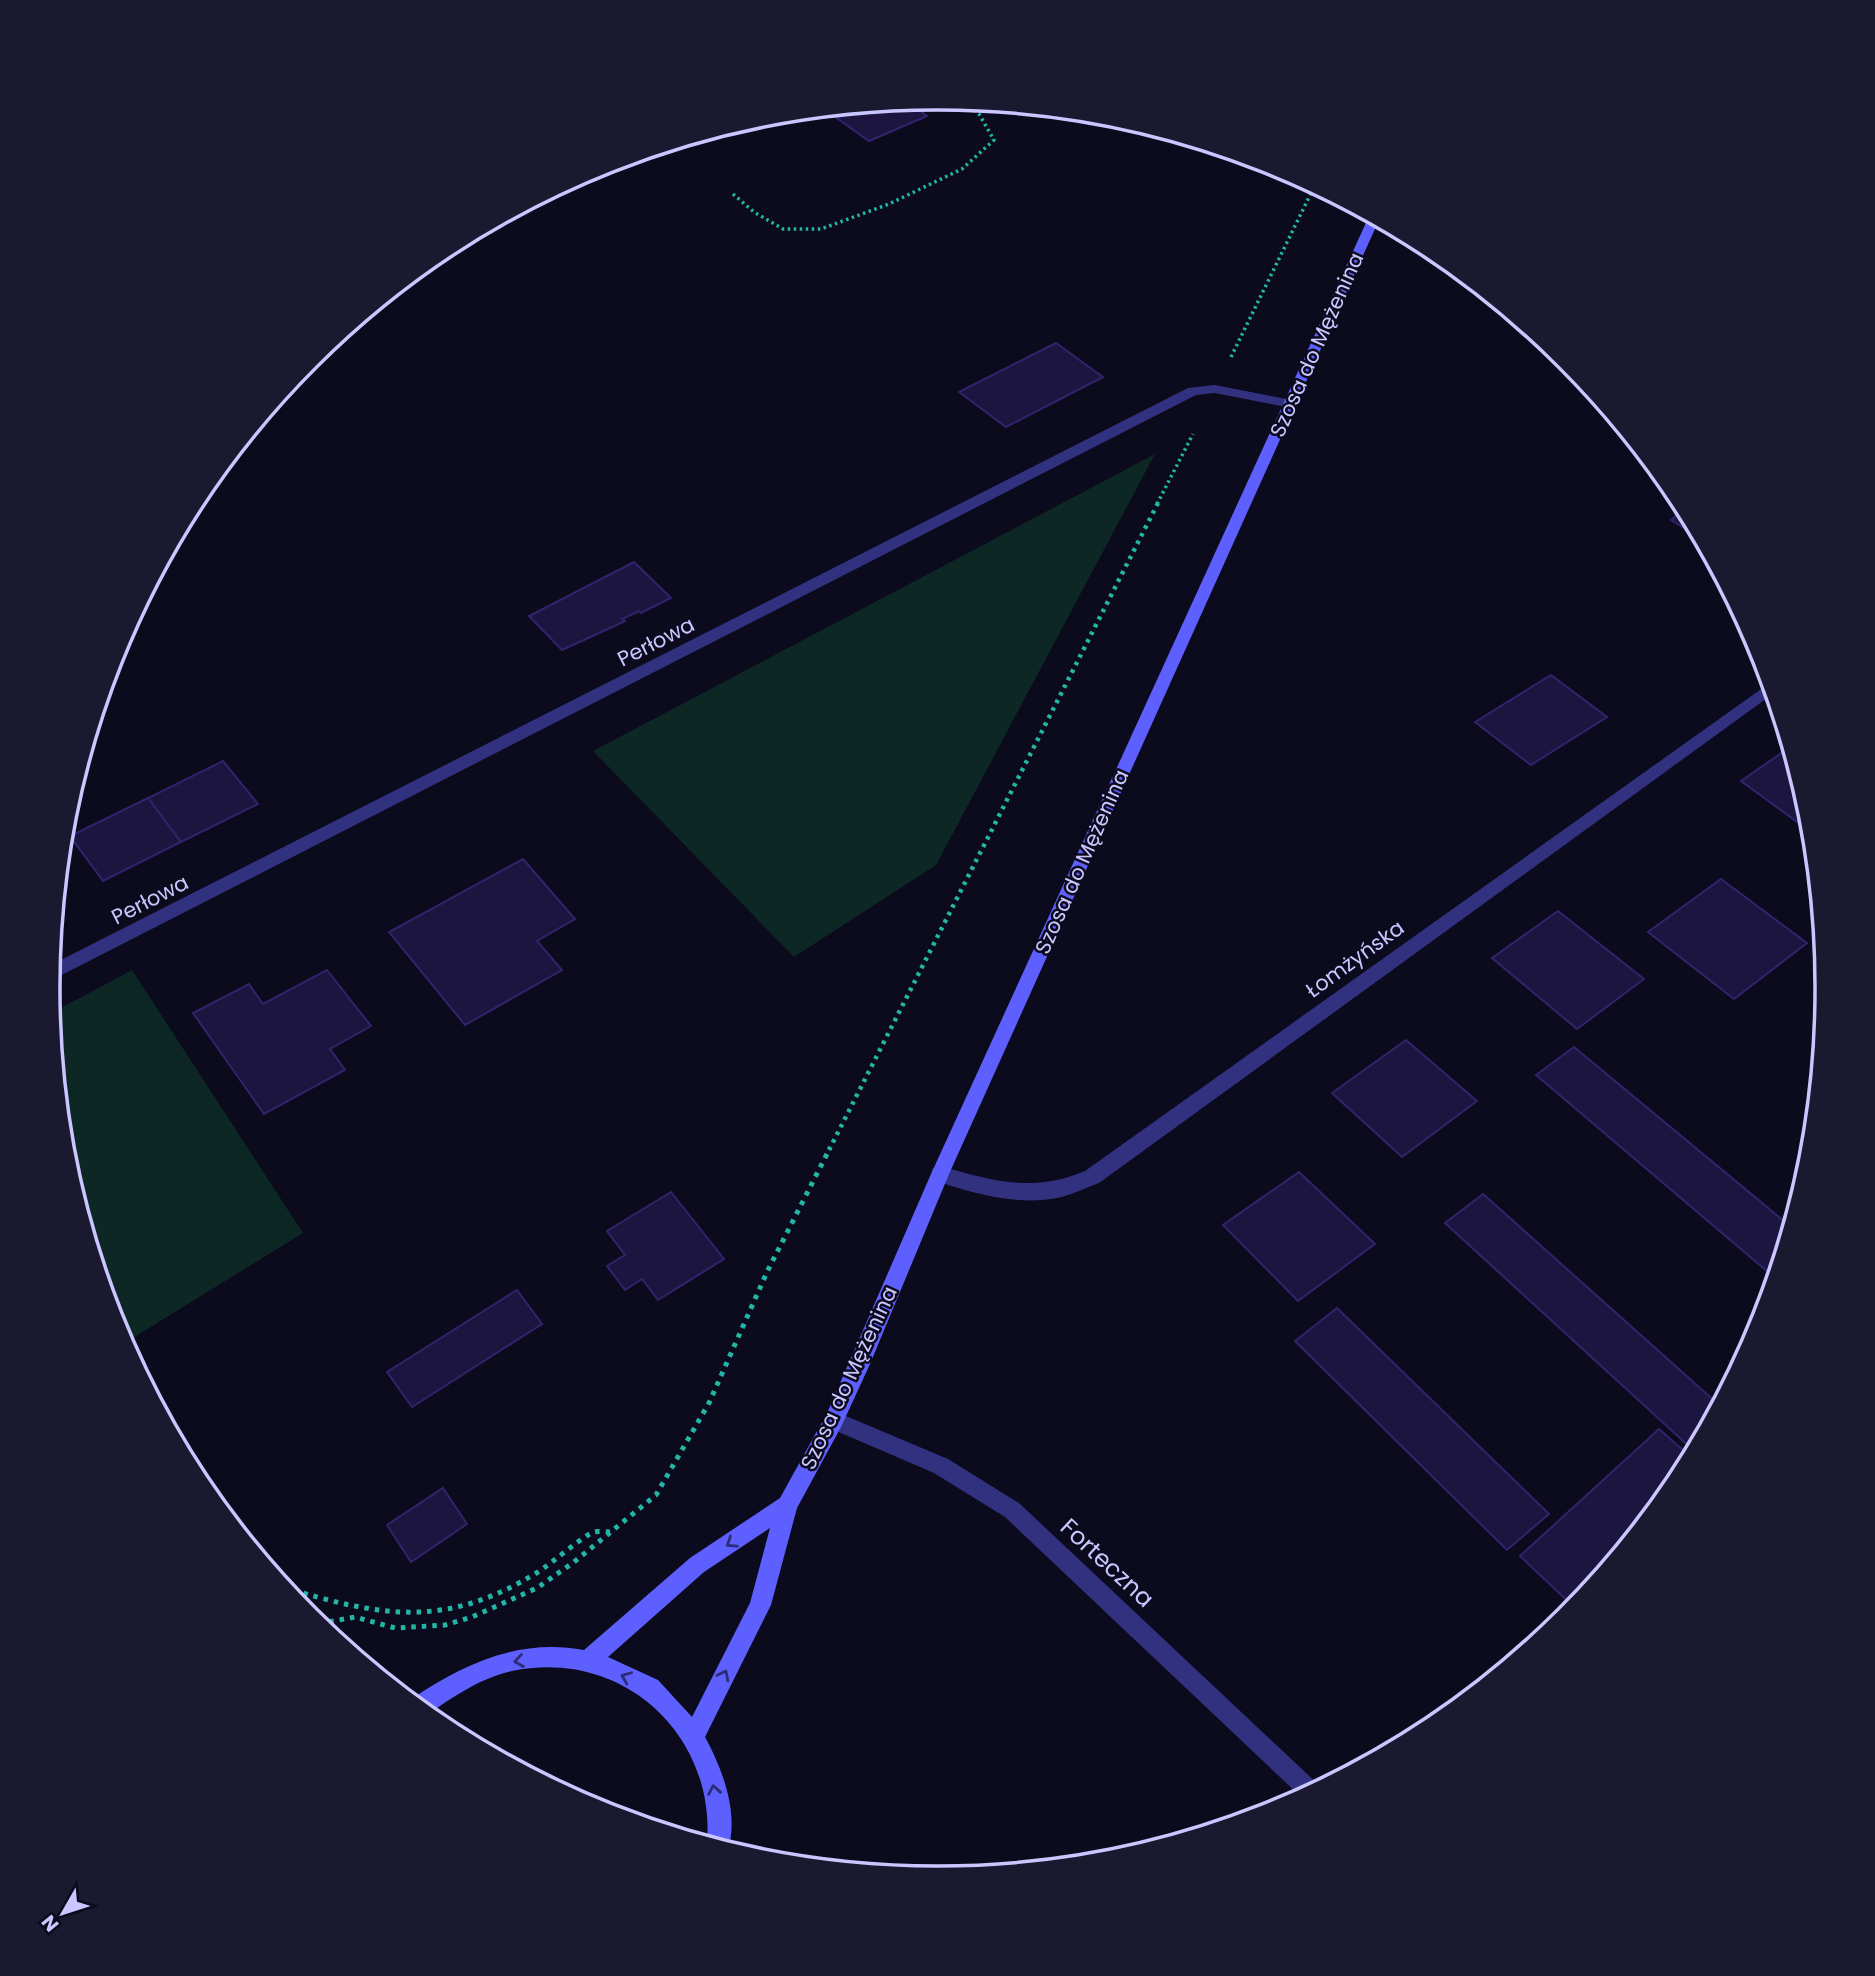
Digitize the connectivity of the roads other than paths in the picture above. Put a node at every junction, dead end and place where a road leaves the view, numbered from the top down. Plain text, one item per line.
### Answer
1 (1370, 225) edge
2 (1291, 404) junction
3 (1764, 693) edge
4 (60, 969) edge
5 (940, 1174) junction
6 (834, 1420) junction
7 (788, 1505) junction
8 (587, 1661) junction
9 (427, 1702) edge
10 (694, 1736) junction
11 (1304, 1785) edge
12 (720, 1838) edge

1 - 2 main road, Szosa do Mężenina
2 - 4 street, Perłowa
2 - 5 main road, Szosa do Mężenina
3 - 5 street, Łomżyńska
5 - 6 main road, Szosa do Mężenina
6 - 7 main road, Szosa do Mężenina
6 - 11 street, Forteczna
7 -> 8 main road, Szosa do Mężenina
10 -> 7 main road, Szosa do Mężenina
8 -> 9 main road
10 -> 8 main road
12 -> 10 main road

